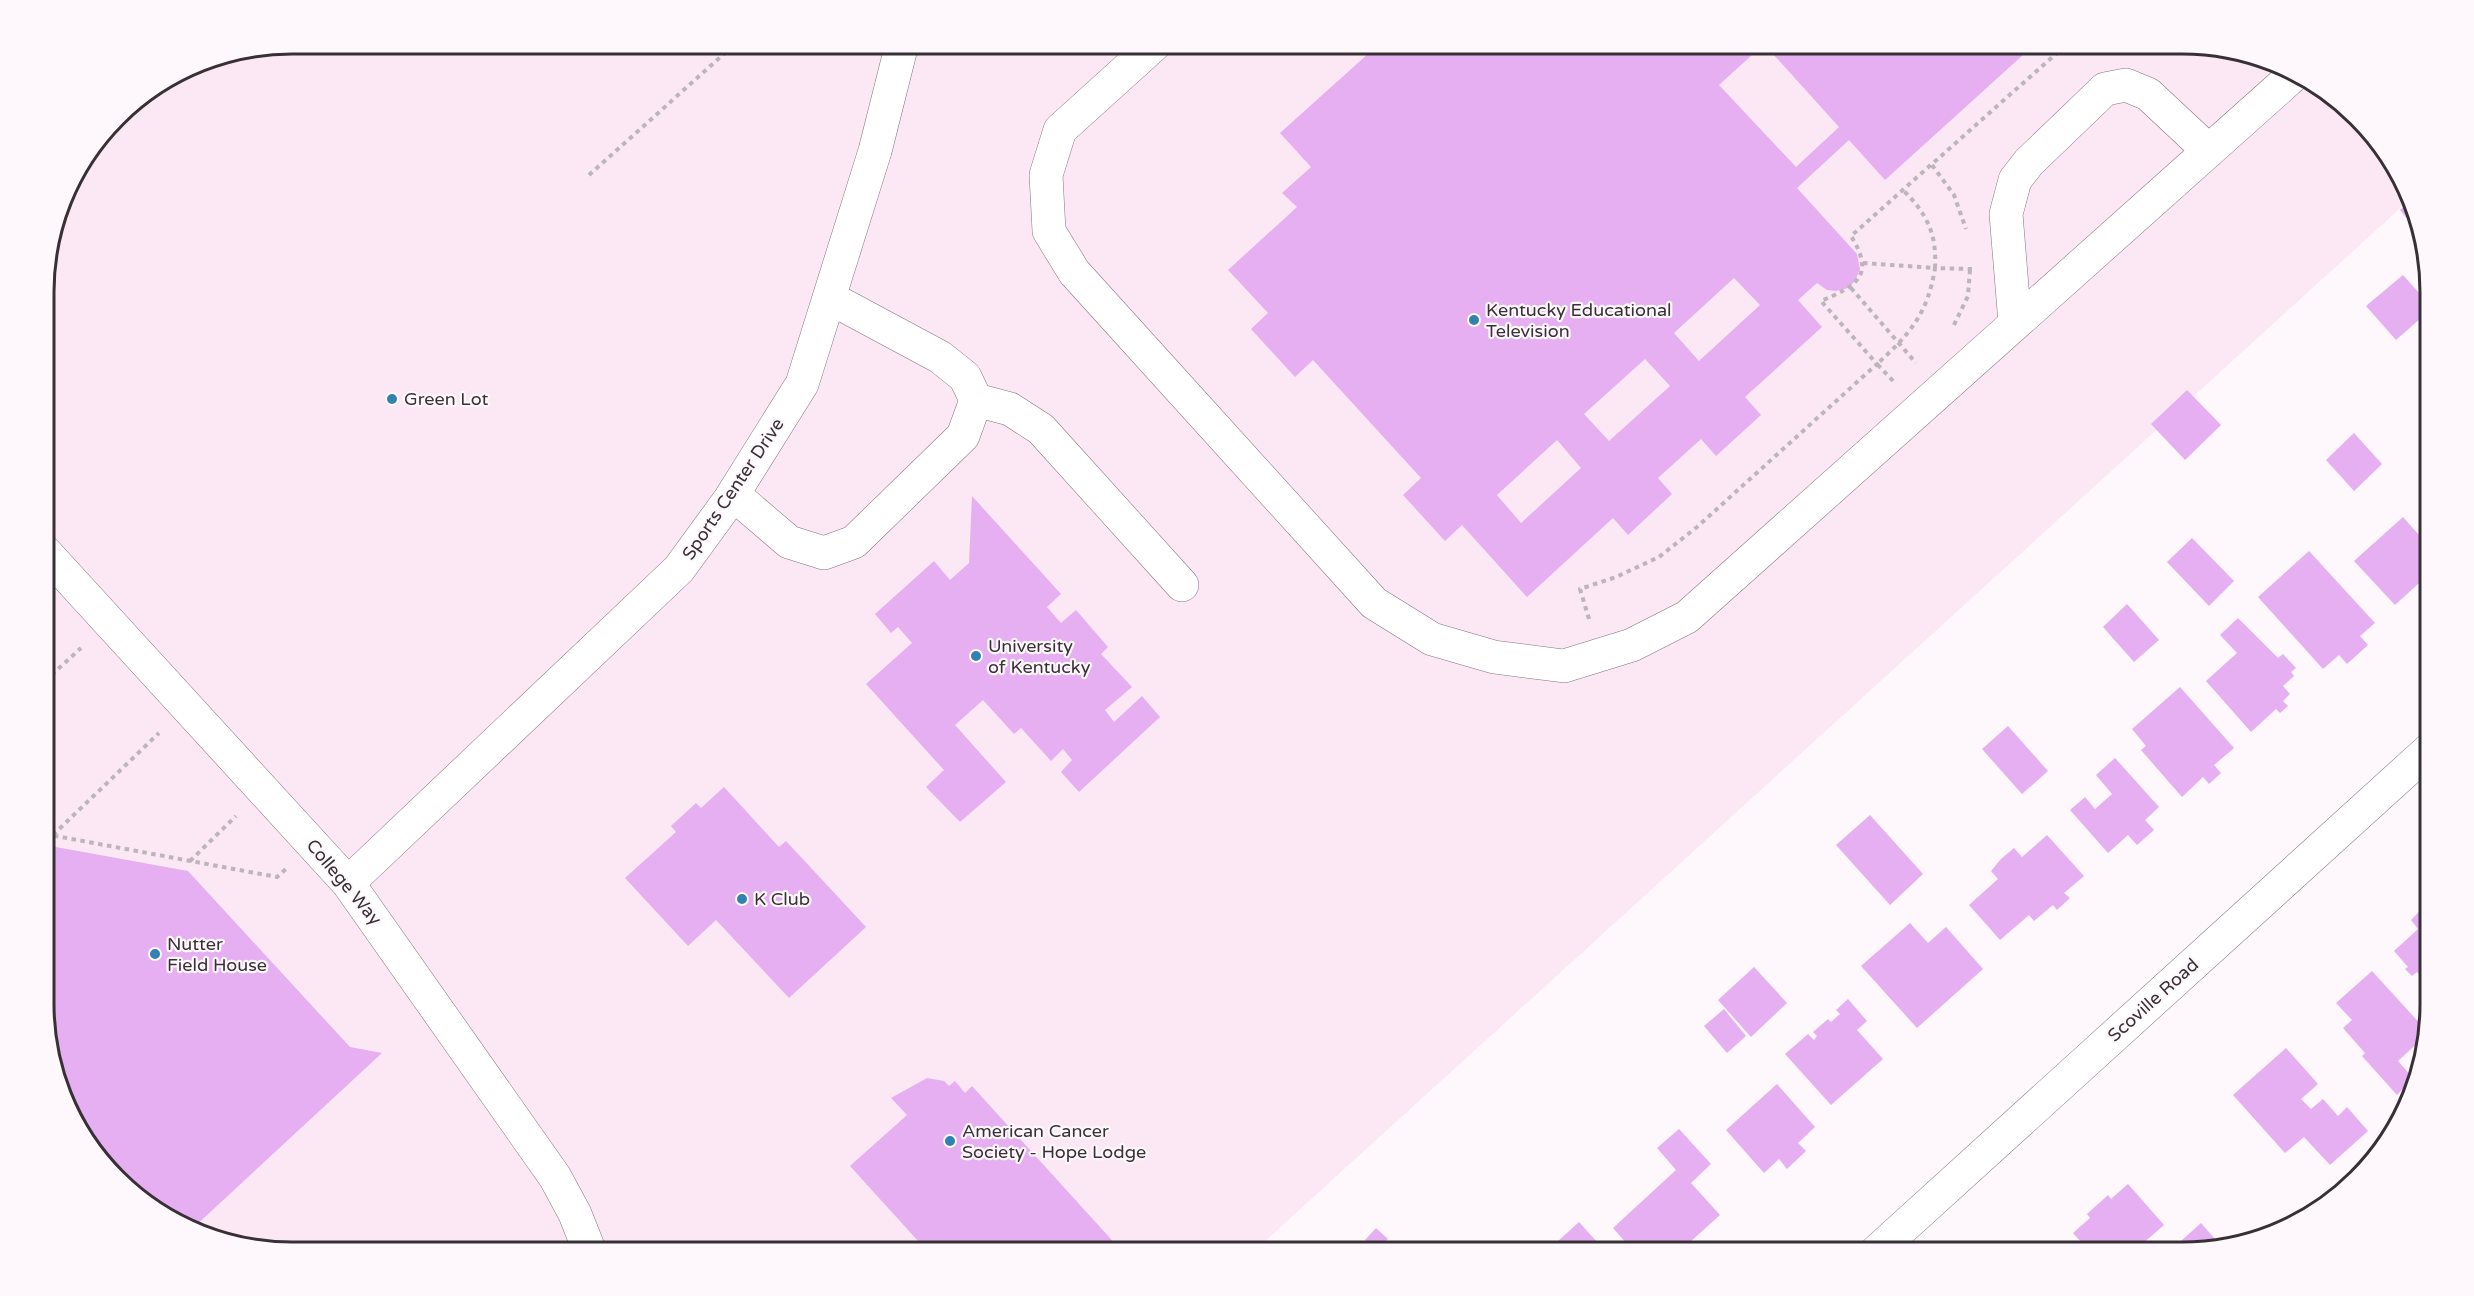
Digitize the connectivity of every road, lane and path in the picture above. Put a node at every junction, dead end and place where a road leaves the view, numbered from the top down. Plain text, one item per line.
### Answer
1 (724, 54) edge
2 (899, 54) edge
3 (1144, 54) edge
4 (2056, 54) edge
5 (2288, 80) edge
6 (2209, 151) junction
7 (1932, 165) junction
8 (589, 175) dead end
9 (1904, 191) junction
10 (1968, 239) dead end
11 (1970, 258) dead end
12 (1863, 263) junction
13 (1935, 268) junction
14 (1970, 269) junction
15 (1851, 288) junction
16 (830, 298) junction
17 (2015, 323) junction
18 (1949, 333) dead end
19 (1899, 345) junction
20 (1877, 364) junction
21 (1920, 368) dead end
22 (1898, 386) dead end
23 (976, 400) junction
24 (733, 494) junction
25 (54, 562) edge
26 (1182, 585) dead end
27 (84, 645) dead end
28 (1596, 656) junction
29 (54, 673) edge
30 (161, 730) dead end
31 (2420, 758) edge
32 (239, 813) dead end
33 (54, 834) edge
34 (54, 835) edge
35 (190, 862) junction
36 (289, 867) dead end
37 (348, 884) junction
38 (586, 1242) edge
39 (1887, 1242) edge

1 - 8 path
2 - 16 street, Sports Center Drive
3 - 28 street
4 - 7 path
5 - 6 street
6 - 17 street
6 - 17 street
7 - 9 path
7 - 10 path
9 - 12 path
9 - 13 path
11 - 14 path
12 - 13 path
12 - 15 path
13 - 14 path
13 - 19 path
14 - 18 path
15 - 19 path
15 - 20 path
16 - 23 street
16 - 24 street, Sports Center Drive
17 - 28 street
19 - 20 path
19 - 21 path
20 - 22 path
20 - 28 path
23 - 24 street
23 - 26 street
24 - 37 street, Sports Center Drive
25 - 37 street, College Way
27 - 29 path
30 - 33 path
31 - 39 street, Scoville Road
32 - 35 path
34 - 35 path
35 - 36 path
37 - 38 street, College Way

